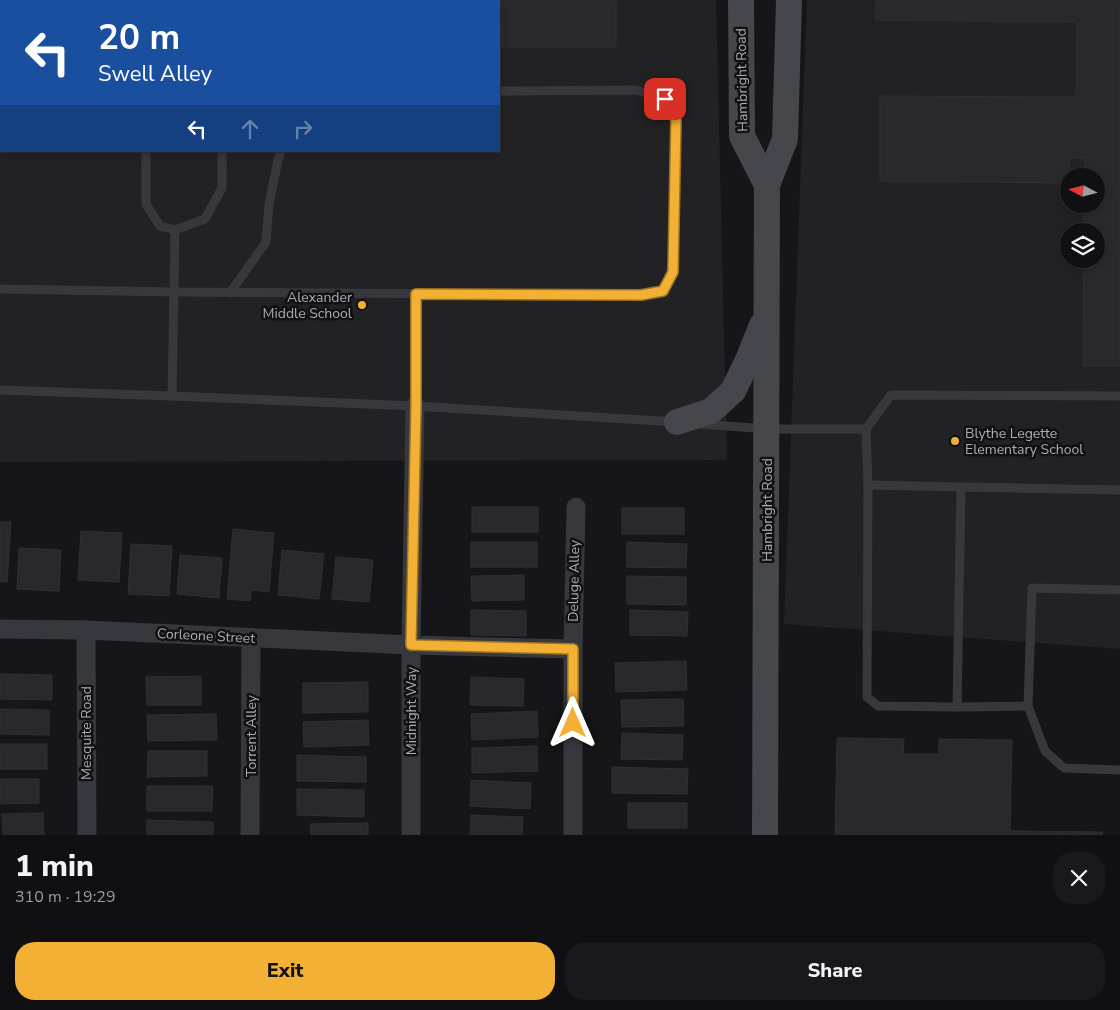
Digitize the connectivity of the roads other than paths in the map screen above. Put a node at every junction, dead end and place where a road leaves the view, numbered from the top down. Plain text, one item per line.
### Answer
1 (741, 0) edge
2 (789, 0) edge
3 (500, 91) edge
4 (146, 152) edge
5 (222, 152) edge
6 (282, 152) edge
7 (767, 185) junction
8 (175, 230) junction
9 (0, 289) edge
10 (174, 292) junction
11 (230, 293) junction
12 (416, 294) junction
13 (768, 311) junction
14 (0, 390) edge
15 (172, 396) junction
16 (1120, 396) edge
17 (416, 406) junction
18 (677, 422) junction
19 (767, 429) junction
20 (866, 429) junction
21 (868, 486) junction
22 (961, 487) junction
23 (1120, 490) edge
24 (576, 508) dead end
25 (1120, 590) edge
26 (0, 629) edge
27 (86, 630) junction
28 (251, 638) junction
29 (411, 645) junction
30 (573, 649) junction
31 (1028, 706) junction
32 (957, 707) junction
33 (1120, 770) edge
34 (87, 835) edge
35 (250, 835) edge
36 (412, 835) edge
37 (572, 835) edge
38 (765, 835) edge

1 - 7 main road, Hambright Road
2 - 7 main road, Hambright Road
3 - 12 lane
4 - 8 lane
5 - 8 lane
6 - 11 lane
7 - 13 main road, Hambright Road
8 - 10 lane
9 - 10 lane
10 - 11 lane
10 - 15 lane
11 - 12 lane
12 - 17 lane
13 - 18 main road
13 - 19 main road, Hambright Road
14 - 15 lane
15 - 17 lane
16 - 20 lane
17 - 18 lane
17 - 29 street, Midnight Way
18 - 19 lane
19 - 20 lane
19 - 38 main road, Hambright Road
20 - 21 lane
21 - 22 lane
21 - 32 lane
22 - 23 lane
22 - 32 lane
24 - 30 street, Deluge Alley
25 - 31 lane
26 - 27 street, Corleone Street
27 - 28 street, Corleone Street
27 - 34 street, Mesquite Road
28 - 29 street, Corleone Street
28 - 35 street, Torrent Alley
29 - 30 street, Corleone Street
29 - 36 street, Midnight Way
30 - 37 street, Deluge Alley
31 - 32 lane
31 - 33 lane

